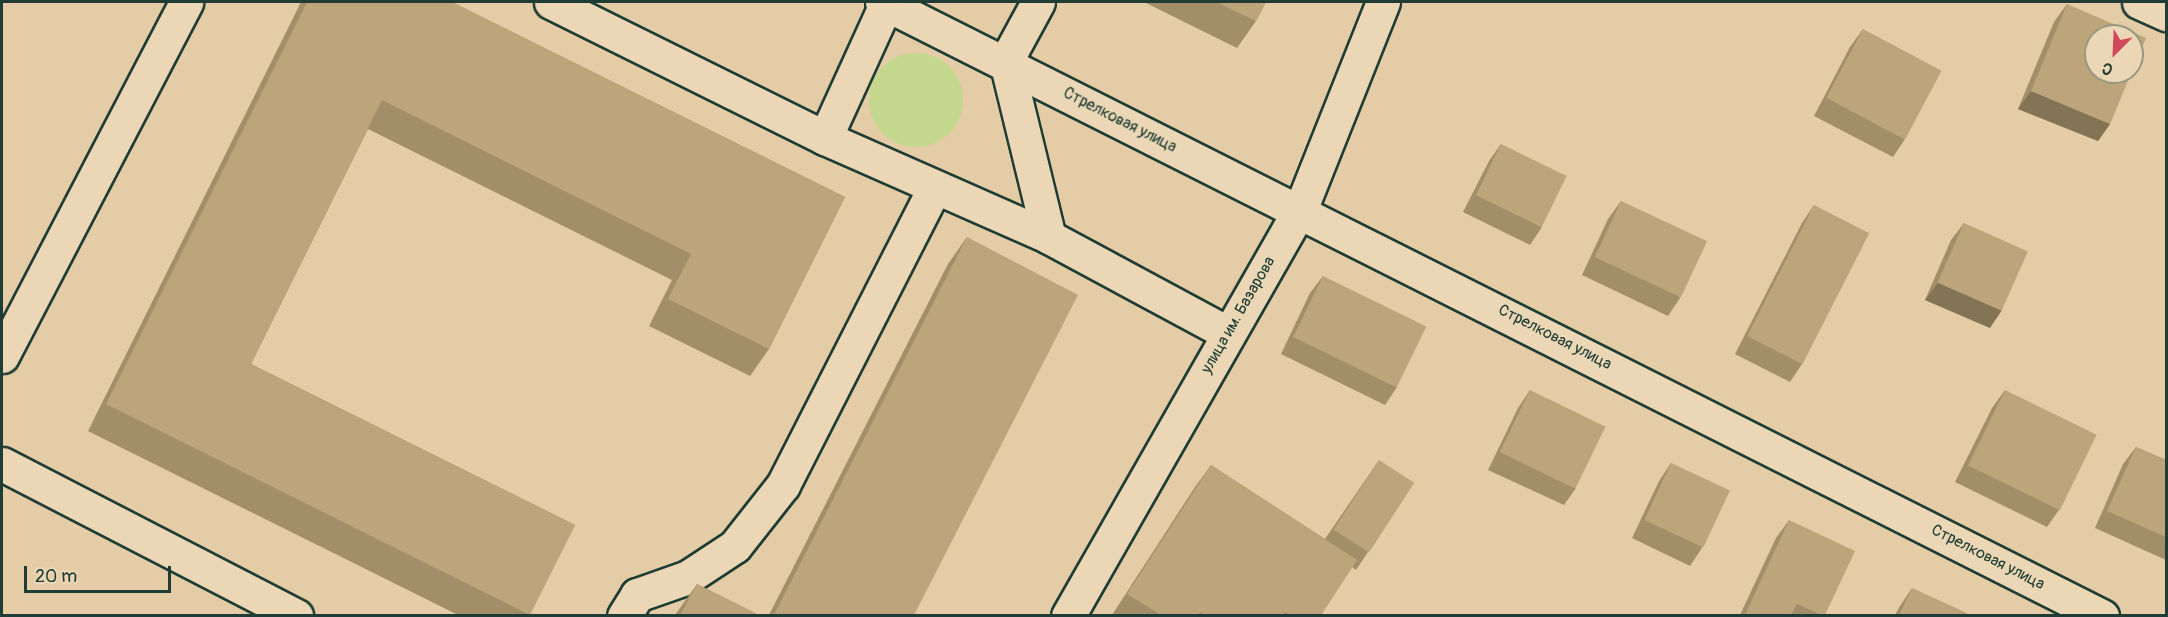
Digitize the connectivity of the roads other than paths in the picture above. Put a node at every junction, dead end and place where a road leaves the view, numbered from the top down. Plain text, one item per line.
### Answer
1 (186, 2) edge
2 (551, 2) edge
3 (1038, 2) edge
4 (1383, 2) edge
5 (2139, 2) edge
6 (884, 3) edge
7 (2166, 14) edge
8 (1006, 62) junction
9 (825, 138) junction
10 (934, 189) junction
11 (1301, 208) junction
12 (1049, 237) junction
13 (1227, 333) junction
14 (2, 356) edge
15 (2, 464) edge
16 (296, 615) edge
17 (624, 615) edge
18 (1068, 615) edge
19 (2102, 615) edge

1 - 14 street
2 - 9 street
3 - 8 street
4 - 11 street, улица им. Базарова
5 - 7 street
6 - 8 street, Стрелковая улица
6 - 9 street
8 - 11 street, Стрелковая улица
8 - 12 street
9 - 10 street
10 - 12 street
10 - 17 street
11 - 13 street, улица им. Базарова
11 - 19 street, Стрелковая улица
12 - 13 street
13 - 18 street, улица им. Базарова
15 - 16 street

